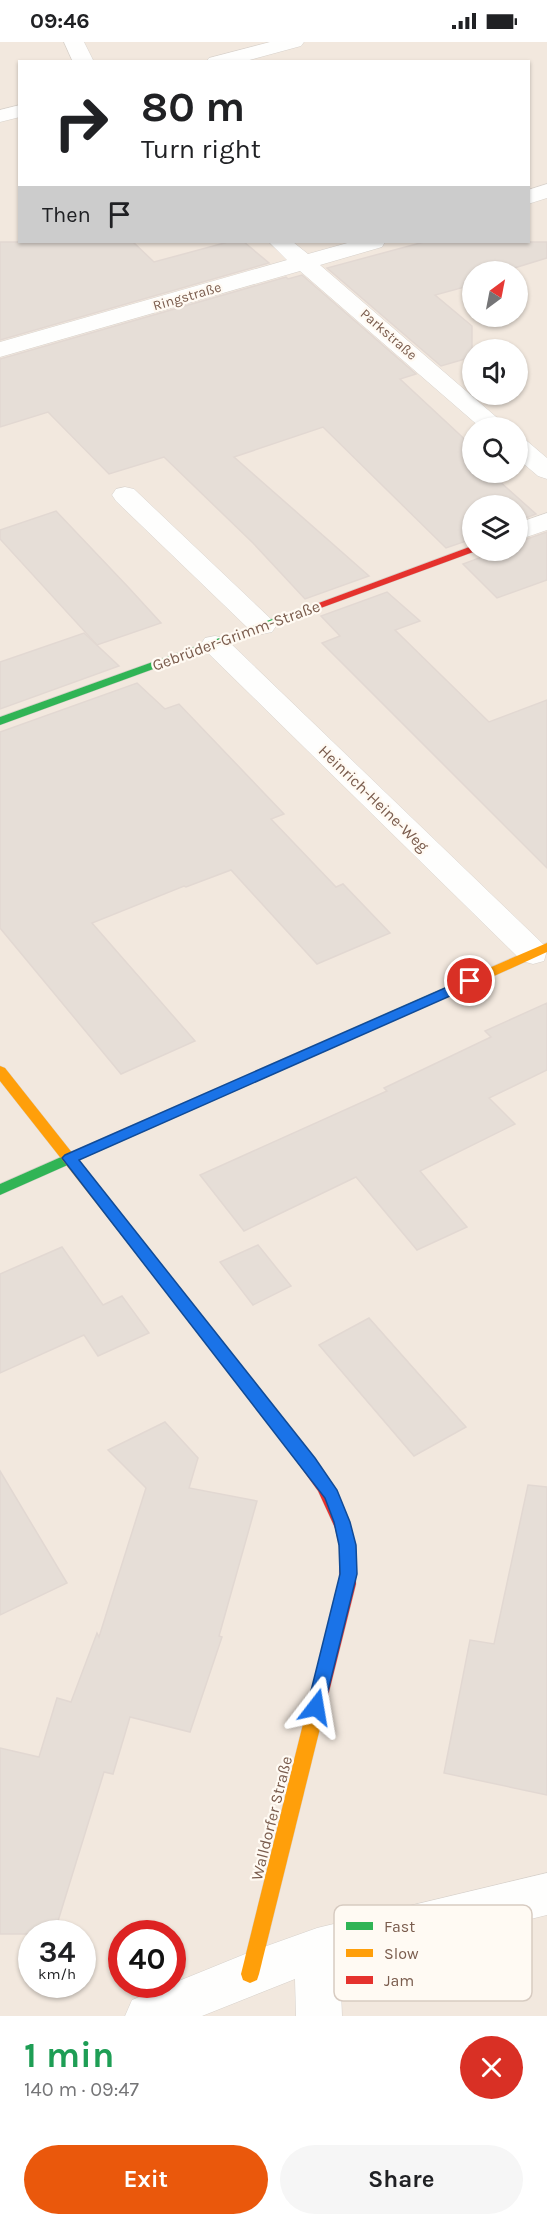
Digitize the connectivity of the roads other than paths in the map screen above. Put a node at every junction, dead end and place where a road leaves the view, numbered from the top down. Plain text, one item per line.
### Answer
1 (74, 42) edge
2 (294, 42) edge
3 (83, 60) edge
4 (224, 60) edge
5 (18, 112) edge
6 (0, 116) edge
7 (547, 191) edge
8 (530, 196) edge
9 (281, 243) edge
10 (371, 243) edge
11 (305, 262) junction
12 (0, 350) edge
13 (484, 417) edge
14 (528, 455) edge
15 (547, 471) edge
16 (125, 495) dead end
17 (547, 521) edge
18 (528, 528) edge
19 (462, 553) edge
20 (262, 626) junction
21 (215, 644) junction
22 (0, 721) edge
23 (540, 950) edge
24 (0, 1071) edge
25 (70, 1158) junction
26 (0, 1190) edge
27 (547, 1894) edge
28 (502, 1905) edge
29 (334, 1946) edge
30 (317, 1950) junction
31 (250, 1974) junction
32 (148, 2016) edge
33 (319, 2016) edge

1 - 3 street
2 - 4 street
5 - 6 street
7 - 8 street
9 - 11 street, Parkstraße
10 - 11 street, Ringstraße
11 - 12 street, Ringstraße
11 - 13 street, Parkstraße
14 - 15 street
16 - 20 street
17 - 18 street
19 - 20 street, Gebrüder-Grimm-Straße
20 - 21 street, Gebrüder-Grimm-Straße
21 - 22 street, Gebrüder-Grimm-Straße
21 - 23 street, Heinrich-Heine-Weg
23 - 25 street
24 - 25 street, Walldorfer Straße
25 - 26 street
25 - 31 street, Walldorfer Straße
27 - 28 street
29 - 30 street
30 - 31 street
30 - 33 street
31 - 32 street

